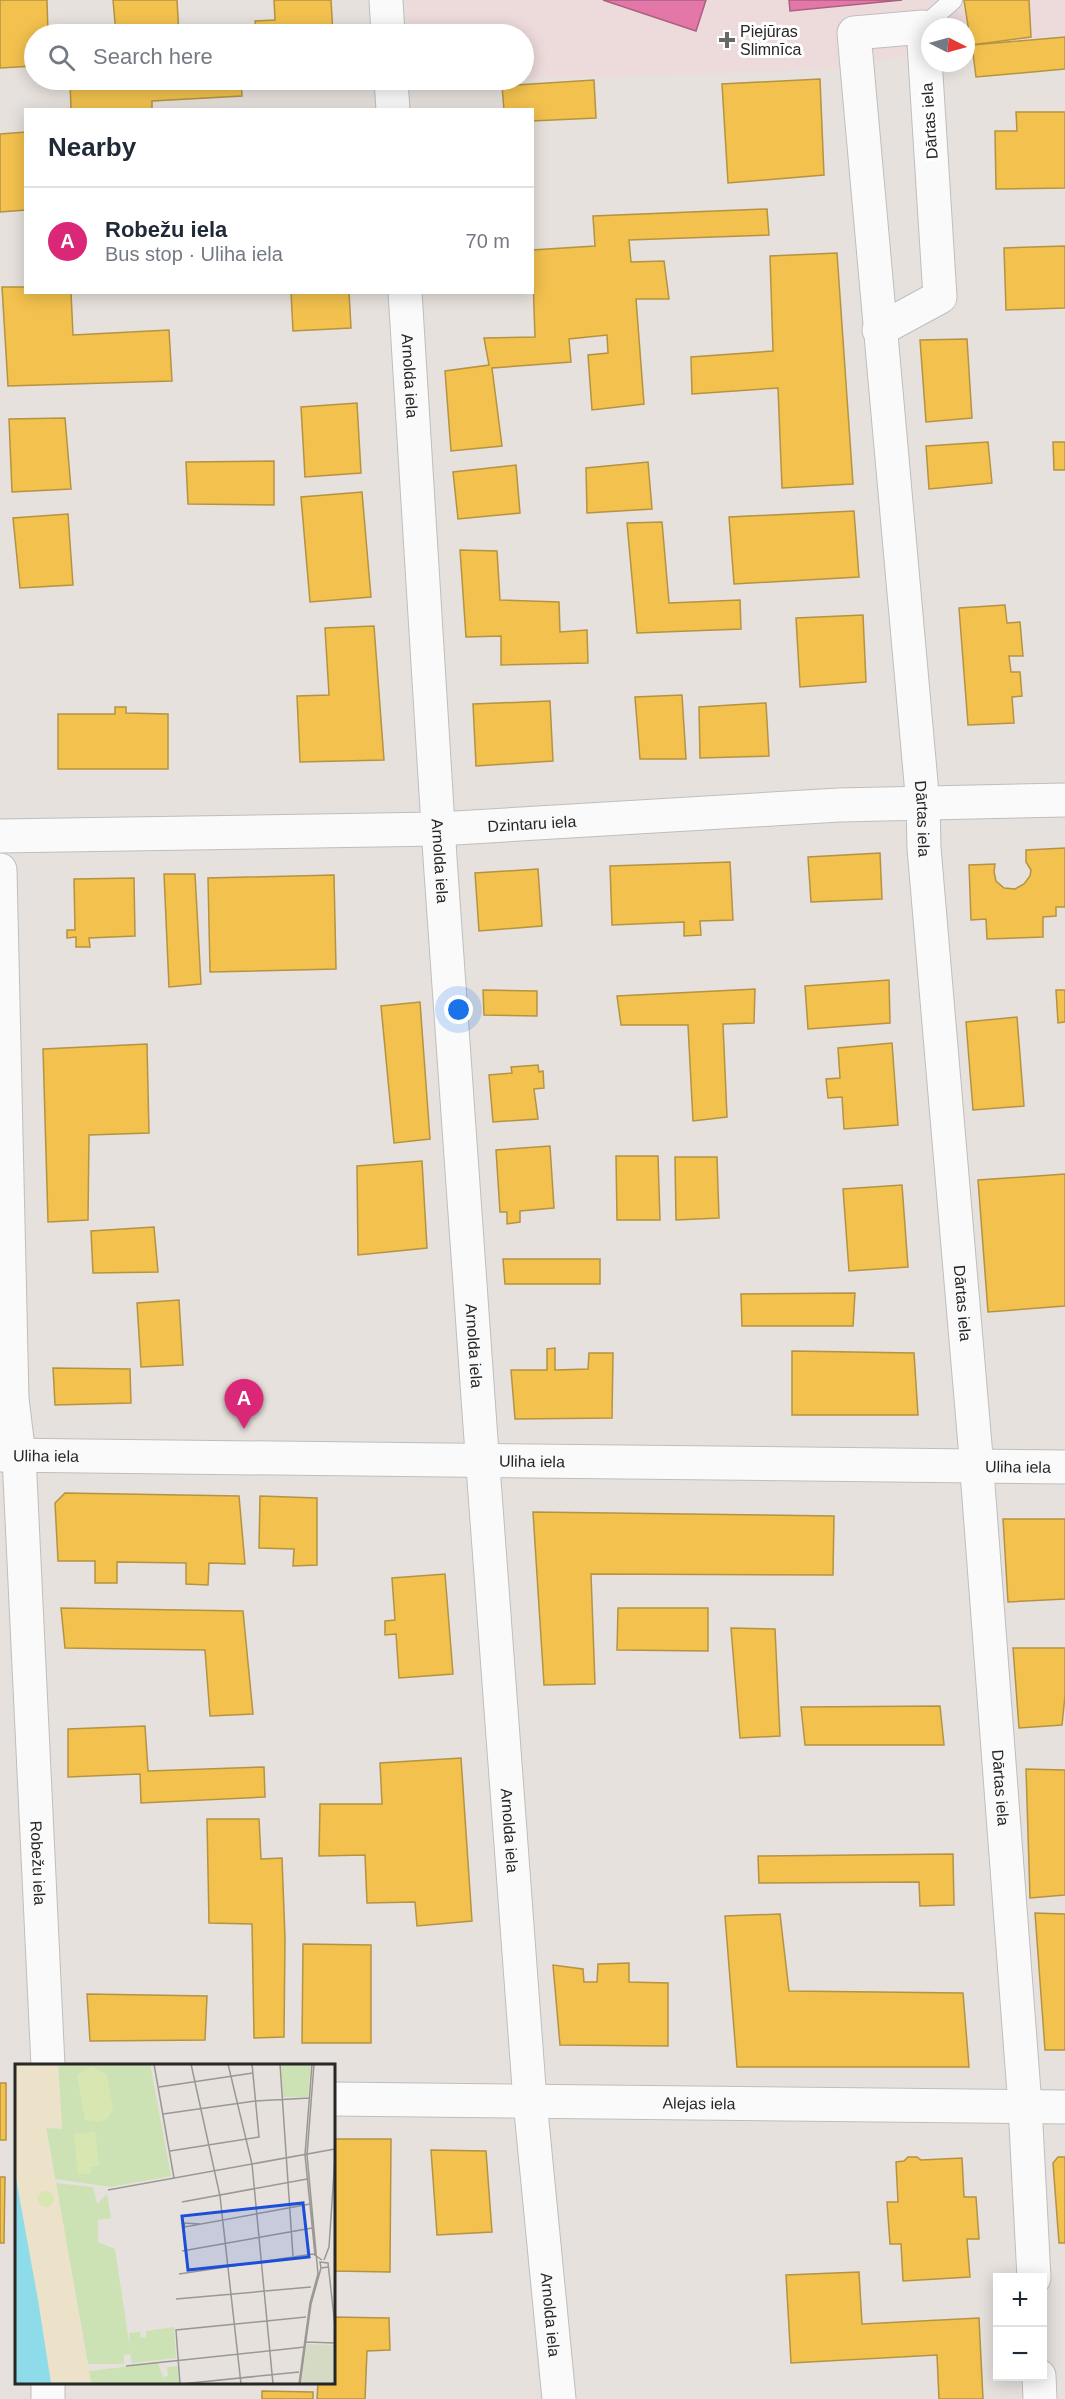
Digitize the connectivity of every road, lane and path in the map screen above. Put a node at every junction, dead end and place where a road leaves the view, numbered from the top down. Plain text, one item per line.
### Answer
1 (386, 0) edge
2 (952, 0) edge
3 (933, 18) edge
4 (387, 24) edge
5 (921, 27) edge
6 (926, 72) edge
7 (392, 90) edge
8 (393, 108) edge
9 (405, 294) edge
10 (879, 330) junction
11 (1065, 800) edge
12 (922, 804) junction
13 (438, 829) junction
14 (0, 836) edge
15 (0, 870) edge
16 (10, 1456) edge
17 (483, 1460) junction
18 (975, 1466) junction
19 (1065, 1467) edge
20 (48, 2064) edge
21 (334, 2099) edge
22 (530, 2101) junction
23 (1025, 2106) junction
24 (1065, 2107) edge
25 (1034, 2273) edge
26 (1039, 2381) edge
27 (559, 2399) edge
28 (1040, 2399) edge

1 - 4 street
2 - 3 lane
5 - 10 street, Dārtas iela
6 - 10 street, Dārtas iela
7 - 8 street
9 - 13 street, Arnolda iela
10 - 12 street, Dārtas iela
11 - 12 street, Dzintaru iela
12 - 13 street, Dzintaru iela
12 - 18 street, Dārtas iela
13 - 14 street, Dzintaru iela
13 - 17 street, Arnolda iela
15 - 16 street, Robežu iela
16 - 17 street, Uliha iela
16 - 20 street, Robežu iela
17 - 18 street, Uliha iela
17 - 22 street, Arnolda iela
18 - 19 street, Uliha iela
18 - 23 street, Dārtas iela
21 - 22 street, Alejas iela
22 - 23 street, Alejas iela
22 - 27 street, Arnolda iela
23 - 24 street, Alejas iela
23 - 25 street, Dārtas iela
26 - 28 street

